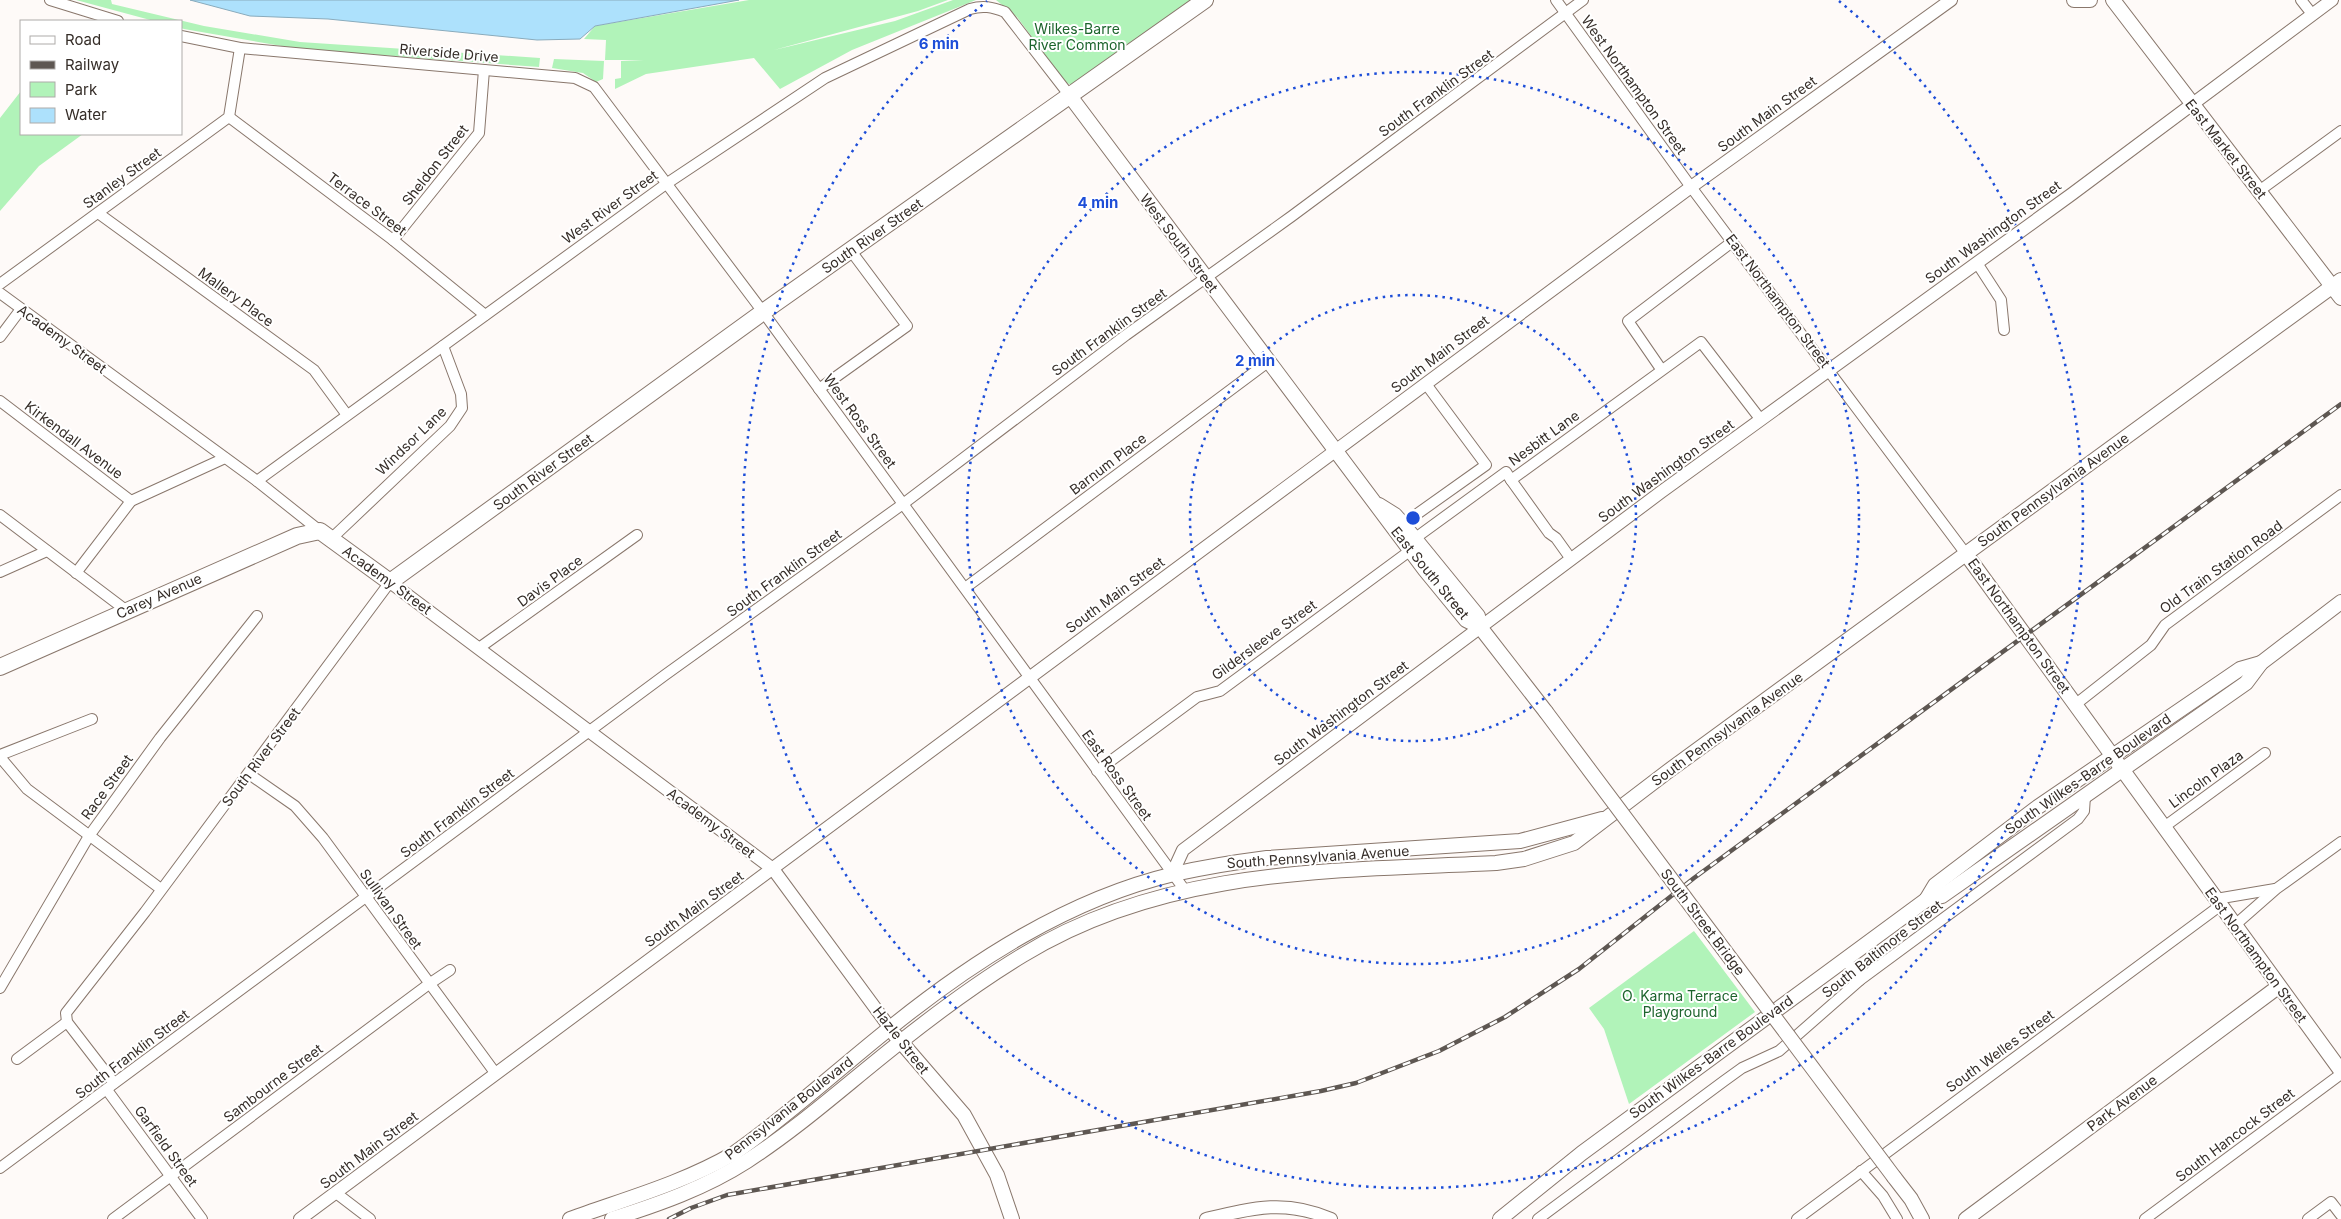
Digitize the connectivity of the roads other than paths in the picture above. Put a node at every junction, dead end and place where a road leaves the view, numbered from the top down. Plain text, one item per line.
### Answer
1 (50, 0) edge
2 (1205, 0) edge
3 (1556, 0) edge
4 (1583, 0) edge
5 (1951, 0) edge
6 (2074, 0) edge
7 (2090, 0) edge
8 (2113, 0) edge
9 (2301, 0) edge
10 (2332, 0) edge
11 (1005, 12) joint
12 (1566, 13) junction
13 (2312, 14) junction
14 (97, 19) edge
15 (182, 36) edge
16 (240, 48) junction
17 (484, 70) junction
18 (1070, 96) junction
19 (2190, 104) junction
20 (229, 117) junction
21 (2341, 131) edge
22 (666, 184) junction
23 (1691, 187) junction
24 (2259, 191) junction
25 (98, 213) junction
26 (393, 240) junction
27 (1732, 242) junction
28 (851, 251) junction
29 (1977, 263) junction
30 (1206, 278) junction
31 (2337, 283) edge
32 (0, 284) edge
33 (0, 293) edge
34 (2341, 298) edge
35 (21, 309) junction
36 (764, 312) junction
37 (485, 315) junction
38 (2004, 330) dead end
39 (0, 337) edge
40 (442, 346) junction
41 (1268, 362) junction
42 (1661, 369) junction
43 (1830, 370) junction
44 (1426, 384) junction
45 (820, 389) junction
46 (0, 401) edge
47 (347, 415) junction
48 (1761, 420) junction
49 (1335, 451) junction
50 (225, 458) junction
51 (1511, 480) junction
52 (257, 481) junction
53 (2341, 495) edge
54 (131, 501) junction
55 (903, 504) junction
56 (1378, 505) junction
57 (0, 515) edge
58 (1403, 524) junction
59 (326, 535) junction
60 (637, 535) dead end
61 (1413, 544) junction
62 (47, 551) junction
63 (1966, 554) junction
64 (1571, 559) junction
65 (0, 572) edge
66 (76, 573) junction
67 (390, 582) junction
68 (965, 588) junction
69 (2341, 602) edge
70 (127, 611) junction
71 (257, 616) dead end
72 (1480, 628) junction
73 (479, 648) junction
74 (2260, 663) junction
75 (0, 667) edge
76 (1030, 677) junction
77 (2076, 704) junction
78 (92, 719) dead end
79 (589, 732) junction
80 (2265, 754) dead end
81 (0, 756) edge
82 (2113, 756) junction
83 (2123, 770) junction
84 (1097, 771) junction
85 (249, 774) junction
86 (2085, 796) junction
87 (1605, 818) junction
88 (2164, 827) junction
89 (89, 836) junction
90 (2022, 839) junction
91 (2341, 842) edge
92 (2028, 857) junction
93 (773, 869) junction
94 (1172, 874) junction
95 (161, 889) junction
96 (1184, 889) junction
97 (2276, 889) junction
98 (366, 898) junction
99 (1926, 900) junction
100 (2218, 902) junction
101 (2235, 925) junction
102 (1845, 959) junction
103 (450, 970) dead end
104 (1860, 980) junction
105 (428, 984) junction
106 (2278, 987) junction
107 (0, 988) edge
108 (67, 1022) junction
109 (890, 1028) junction
110 (900, 1042) junction
111 (17, 1059) dead end
112 (2341, 1072) edge
113 (496, 1074) junction
114 (110, 1087) junction
115 (0, 1168) edge
116 (1861, 1171) junction
117 (170, 1176) junction
118 (336, 1194) junction
119 (2341, 1215) edge
120 (113, 1219) edge
121 (202, 1219) edge
122 (300, 1219) edge
123 (370, 1219) edge
124 (570, 1219) edge
125 (612, 1219) edge
126 (1012, 1219) edge
127 (1206, 1219) edge
128 (1331, 1219) edge
129 (1500, 1219) edge
130 (1538, 1219) edge
131 (1797, 1219) edge
132 (1897, 1219) edge
133 (1922, 1219) edge
134 (1966, 1219) edge
135 (2145, 1219) edge
136 (2308, 1219) edge

1 - 14 street
2 - 18 main road, South River Street
3 - 12 street, West Northampton Street
4 - 12 street, South Franklin Street
5 - 23 street, South Main Street
6 - 7 main road
8 - 19 main road, East Market Street
9 - 13 street
10 - 13 street, South Washington Street
11 - 18 street, West South Street
11 - 22 street, West River Street
12 - 23 street, West Northampton Street
12 - 30 street, South Franklin Street
13 - 19 street, South Washington Street
15 - 16 street, Riverside Drive
16 - 17 street, Riverside Drive
16 - 20 street
17 - 22 street, Riverside Drive
17 - 26 street, Sheldon Street
18 - 28 main road, South River Street
18 - 30 main road, West South Street
19 - 24 main road, East Market Street
19 - 29 street, South Washington Street
20 - 25 street, Stanley Street
20 - 26 street, Terrace Street
21 - 24 street
22 - 36 street, West Ross Street
22 - 37 street, West River Street
23 - 27 street, East Northampton Street
23 - 44 street, South Main Street
24 - 31 main road, East Market Street
25 - 32 street, Stanley Street
25 - 47 street, Mallery Place
26 - 37 street, Terrace Street
27 - 42 street
27 - 43 street, East Northampton Street
28 - 36 main road, South River Street
28 - 45 street
29 - 38 street
29 - 43 street, South Washington Street
30 - 41 main road, West South Street
30 - 55 street, South Franklin Street
31 - 34 main road, East Market Street
31 - 63 main road, South Pennsylvania Avenue
33 - 35 street, Academy Street
35 - 39 street
35 - 50 street, Academy Street
36 - 45 street, West Ross Street
36 - 67 main road, South River Street
37 - 40 street, West River Street
40 - 47 street, West River Street
40 - 59 street, Windsor Lane
41 - 49 main road, West South Street
41 - 68 street, Barnum Place
42 - 48 street, Nesbitt Lane
42 - 51 street, Nesbitt Lane
43 - 48 street, South Washington Street
43 - 63 street, East Northampton Street
44 - 49 street, South Main Street
44 - 58 street
45 - 55 street, West Ross Street
46 - 54 street, Kirkendall Avenue
47 - 52 street, West River Street
48 - 64 street, South Washington Street
49 - 56 main road, East South Street
49 - 76 street, South Main Street
50 - 52 street, Academy Street
50 - 54 street
51 - 61 street, Nesbitt Lane
51 - 64 street
52 - 59 street, Academy Street
53 - 77 street, Old Train Station Road
54 - 66 street
55 - 68 street, West Ross Street
55 - 79 street, South Franklin Street
56 - 58 main road, East South Street
56 - 61 main road, East South Street
57 - 62 street
58 - 61 main road, East South Street
59 - 67 main road, Academy Street
59 - 70 main road, Carey Avenue
60 - 73 street, Davis Place
61 - 72 main road, East South Street
61 - 84 street, Gildersleeve Street
62 - 65 street
62 - 66 street
63 - 77 main road, East Northampton Street
63 - 87 main road, South Pennsylvania Avenue
64 - 72 street, South Washington Street
66 - 70 street
67 - 73 street, Academy Street
67 - 85 street, South River Street
68 - 76 street, West Ross Street
69 - 74 main road, South Wilkes-Barre Boulevard
70 - 75 main road, Carey Avenue
71 - 89 street, Race Street
72 - 94 street, South Washington Street
72 - 133 main road, South Street Bridge, bridge
73 - 79 street, Academy Street
74 - 82 main road, South Wilkes-Barre Boulevard
74 - 83 main road, South Wilkes-Barre Boulevard
76 - 84 street, East Ross Street
76 - 93 street, South Main Street
77 - 82 main road, East Northampton Street
78 - 81 street
79 - 93 street, Academy Street
79 - 98 street, South Franklin Street
80 - 88 street, Lincoln Plaza
81 - 89 street
82 - 83 main road, East Northampton Street
82 - 99 main road, South Wilkes-Barre Boulevard
83 - 86 main road, South Wilkes-Barre Boulevard
83 - 88 main road, East Northampton Street
84 - 94 street, East Ross Street
85 - 95 street, South River Street
85 - 98 street, Sullivan Street
86 - 90 main road, South Wilkes-Barre Boulevard
86 - 92 street, South Baltimore Street
87 - 94 main road, South Pennsylvania Avenue
87 - 96 main road, South Pennsylvania Avenue
88 - 100 main road, East Northampton Street
89 - 95 street
89 - 107 street, Race Street
90 - 92 street
90 - 99 main road, South Wilkes-Barre Boulevard
91 - 97 street
92 - 104 street, South Baltimore Street
93 - 109 street, Hazle Street
93 - 113 street, South Main Street
94 - 96 street, East Ross Street
94 - 109 main road, South Pennsylvania Avenue
95 - 108 street, South River Street
96 - 110 main road, South Pennsylvania Avenue
97 - 100 street
97 - 101 street
98 - 105 street, Sullivan Street
98 - 114 street, South Franklin Street
99 - 102 main road, South Wilkes-Barre Boulevard
100 - 101 main road, East Northampton Street
100 - 116 street, South Welles Street
101 - 106 main road, East Northampton Street
102 - 104 street
102 - 129 main road, South Wilkes-Barre Boulevard
103 - 105 street, Sambourne Street
104 - 130 street, South Baltimore Street
105 - 113 street, Sullivan Street
105 - 117 street, Sambourne Street
106 - 112 main road, East Northampton Street
106 - 134 main road, Park Avenue
108 - 111 street
108 - 114 street
109 - 110 main road, Hazle Street
109 - 124 main road, Pennsylvania Boulevard
110 - 125 main road, Pennsylvania Boulevard
110 - 126 main road, Hazle Street
112 - 135 street, South Hancock Street
113 - 118 street, South Main Street
114 - 115 street, South Franklin Street
114 - 117 street, Garfield Street
116 - 131 street, South Welles Street
116 - 132 street
117 - 120 street, Sambourne Street
117 - 121 street, Garfield Street
118 - 122 street, South Main Street
118 - 123 street
119 - 136 street
127 - 128 street

